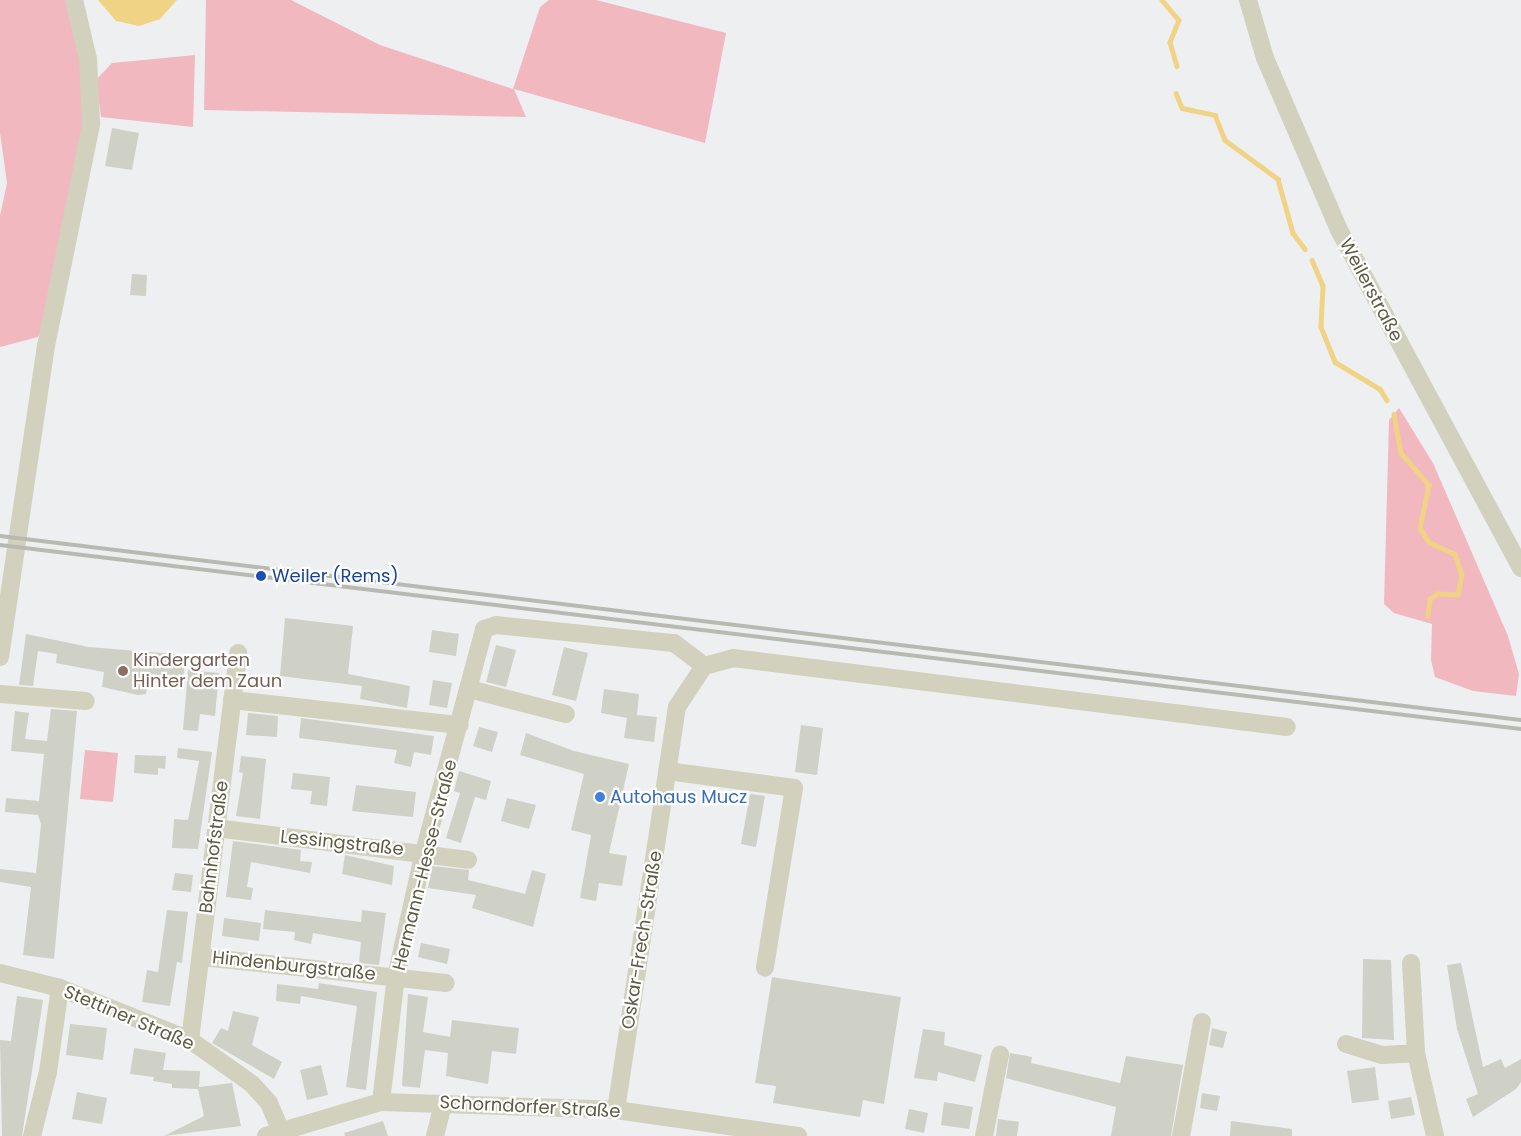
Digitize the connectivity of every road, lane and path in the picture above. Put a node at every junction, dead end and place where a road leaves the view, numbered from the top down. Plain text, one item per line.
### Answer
1 (74, 0) edge
2 (1248, 0) edge
3 (1521, 568) edge
4 (238, 653) dead end
5 (0, 658) edge
6 (704, 666) junction
7 (469, 689) junction
8 (0, 694) edge
9 (232, 700) junction
10 (86, 702) dead end
11 (566, 714) dead end
12 (460, 725) junction
13 (1287, 727) dead end
14 (667, 770) junction
15 (216, 828) junction
16 (424, 852) junction
17 (468, 860) dead end
18 (202, 957) junction
19 (1411, 963) dead end
20 (765, 968) dead end
21 (0, 973) edge
22 (396, 977) junction
23 (446, 983) dead end
24 (60, 988) junction
25 (1202, 1022) dead end
26 (190, 1040) junction
27 (1346, 1044) dead end
28 (1416, 1053) junction
29 (1000, 1055) dead end
30 (381, 1102) junction
31 (443, 1103) junction
32 (616, 1110) junction
33 (274, 1133) edge
34 (761, 1133) edge
35 (32, 1136) edge
36 (435, 1136) edge
37 (798, 1136) edge
38 (984, 1136) edge
39 (1182, 1136) edge
40 (1435, 1136) edge

1 - 5 street
2 - 3 street, Weilerstraße
4 - 9 street, Bahnhofstraße
6 - 7 street, Hermann-Hesse-Straße
6 - 13 street
6 - 14 street, Oskar-Frech-Straße
7 - 11 street
7 - 12 street, Hermann-Hesse-Straße
8 - 10 street
9 - 12 street
9 - 15 street, Bahnhofstraße
12 - 16 street, Hermann-Hesse-Straße
14 - 20 street
14 - 32 street, Oskar-Frech-Straße
15 - 16 street, Lessingstraße
15 - 18 street, Bahnhofstraße
16 - 17 street, Lessingstraße
16 - 22 street, Hermann-Hesse-Straße
18 - 22 street, Hindenburgstraße
18 - 26 street, Bahnhofstraße
19 - 28 street
21 - 24 street, Stettiner Straße
22 - 23 street, Hindenburgstraße
22 - 30 street, Hermann-Hesse-Straße
24 - 26 street, Stettiner Straße
24 - 35 street
25 - 39 street
26 - 33 street, Stettiner Straße
27 - 28 street
28 - 40 street
29 - 38 street
30 - 31 street, Schorndorfer Straße
30 - 33 street, Schorndorfer Straße
31 - 32 street, Schorndorfer Straße
31 - 36 street
32 - 34 street, Schorndorfer Straße
34 - 37 street, Schorndorfer Straße

